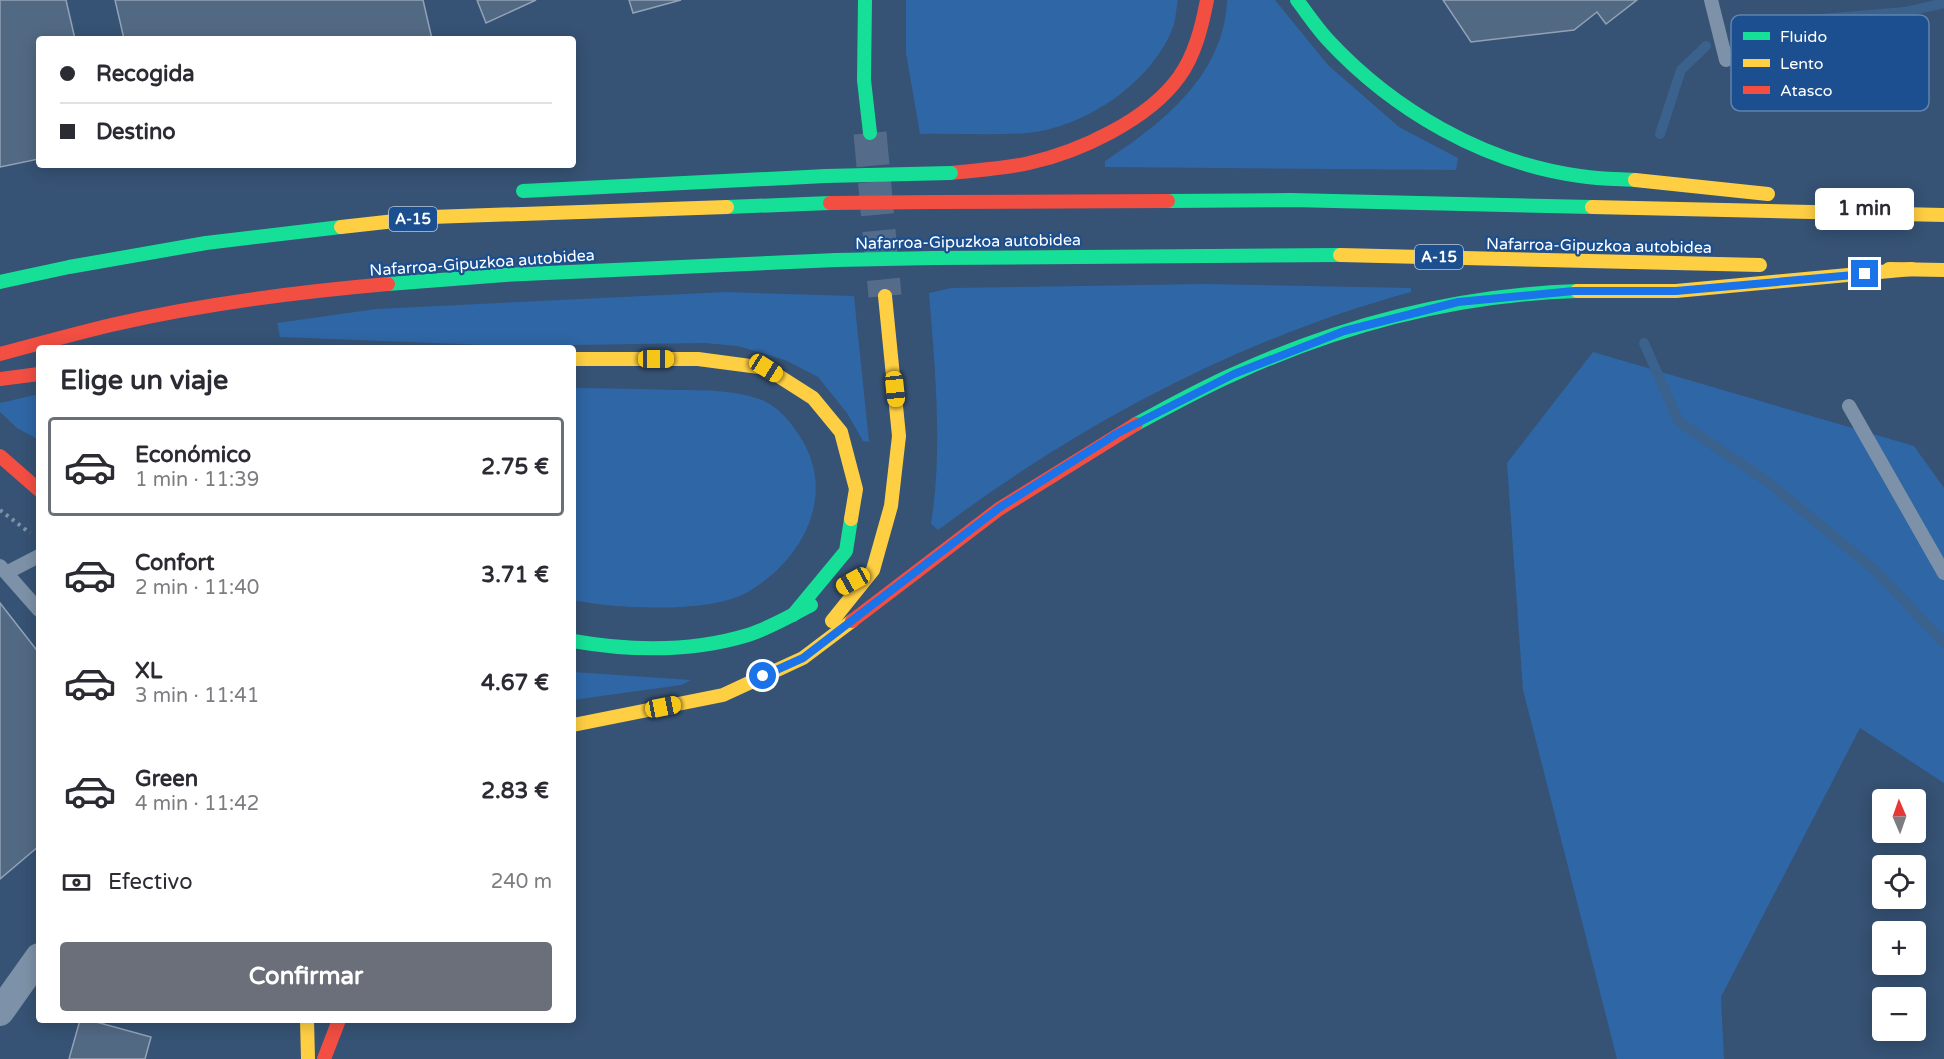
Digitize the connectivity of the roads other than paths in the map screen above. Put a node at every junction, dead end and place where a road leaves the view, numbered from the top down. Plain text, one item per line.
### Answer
1 (865, 0) edge
2 (1208, 0) edge
3 (1297, 0) edge
4 (1711, 0) edge
5 (1726, 60) dead end
6 (870, 133) tunnel mouth
7 (512, 192) dead end
8 (376, 210) dead end
9 (1910, 215) junction
10 (1944, 215) edge
11 (339, 227) junction
12 (1769, 266) dead end
13 (1792, 266) dead end
14 (1912, 269) junction
15 (1944, 270) edge
16 (0, 282) edge
17 (885, 296) tunnel mouth
18 (0, 354) edge
19 (576, 359) edge
20 (36, 374) edge
21 (0, 379) edge
22 (1849, 406) dead end
23 (0, 456) edge
24 (21, 474) junction
25 (36, 480) edge
26 (36, 487) edge
27 (36, 557) edge
28 (4, 569) edge
29 (873, 570) junction
30 (1944, 573) edge
31 (843, 587) dead end
32 (823, 598) dead end
33 (36, 606) edge
34 (793, 615) junction
35 (576, 641) edge
36 (803, 658) junction
37 (576, 724) edge
38 (36, 961) edge
39 (0, 1012) edge
40 (307, 1023) edge
41 (338, 1023) edge
42 (308, 1059) edge
43 (324, 1059) edge

1 - 6 main road
2 - 7 main road, bridge
3 - 9 main road
4 - 5 lane
8 - 11 main road
9 - 10 main road, A-15
9 - 11 main road, A-15, bridge
11 - 16 main road, A-15
12 - 18 main road, Nafarroa-Gipuzkoa autobidea / A-15, bridge
13 - 14 main road
14 - 15 main road
14 - 36 main road
17 - 29 main road
19 - 34 main road
20 - 21 main road
22 - 30 lane
23 - 24 main road
24 - 25 main road
24 - 26 main road
27 - 28 lane
28 - 33 lane
29 - 31 main road
29 - 36 main road
32 - 34 main road
34 - 35 main road
36 - 37 main road
38 - 39 street
40 - 42 main road
41 - 43 main road

